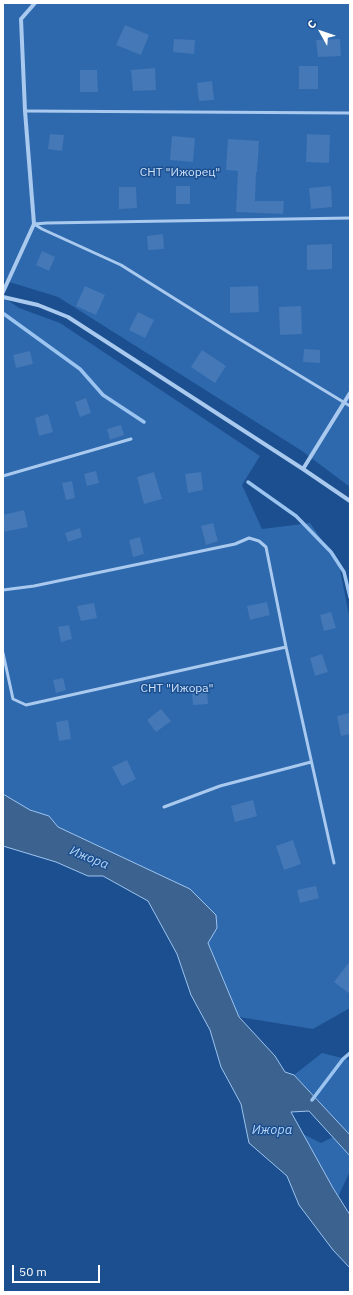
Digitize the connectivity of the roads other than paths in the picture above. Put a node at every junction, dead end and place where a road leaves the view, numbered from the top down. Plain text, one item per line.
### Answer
1 (35, 3) edge
2 (25, 111) junction
3 (350, 113) edge
4 (350, 218) edge
5 (34, 224) junction
6 (3, 292) edge
7 (3, 297) edge
8 (350, 393) edge
9 (344, 403) junction
10 (350, 406) edge
11 (131, 439) dead end
12 (303, 469) junction
13 (3, 476) edge
14 (350, 501) edge
15 (3, 590) edge
16 (286, 647) junction
17 (3, 653) edge
18 (311, 762) junction
19 (164, 807) dead end
20 (334, 863) dead end

1 - 2 street
2 - 3 lane
2 - 5 street
4 - 5 lane
5 - 6 street
5 - 9 lane
7 - 12 street
8 - 9 street
9 - 10 lane
9 - 12 street
11 - 13 lane
12 - 14 street
15 - 16 lane
16 - 17 lane
16 - 18 lane
18 - 19 lane
18 - 20 lane

